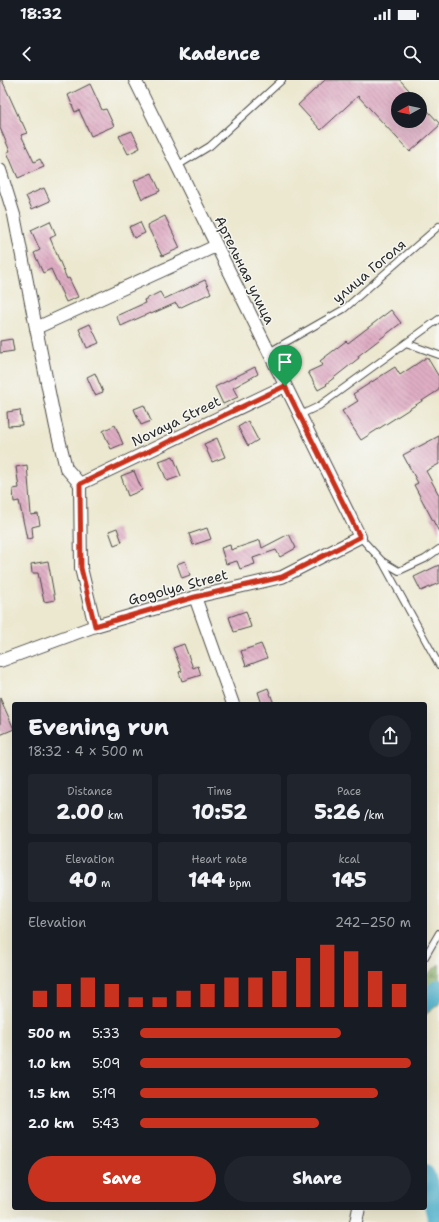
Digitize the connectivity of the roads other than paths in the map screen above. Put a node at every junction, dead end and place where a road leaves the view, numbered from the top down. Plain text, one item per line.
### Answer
1 (135, 80) edge
2 (282, 80) edge
3 (177, 166) junction
4 (0, 170) edge
5 (439, 226) edge
6 (216, 246) junction
7 (439, 319) edge
8 (36, 328) junction
9 (406, 343) junction
10 (269, 352) junction
11 (439, 355) edge
12 (285, 386) junction
13 (300, 415) junction
14 (80, 484) junction
15 (360, 537) junction
16 (439, 549) edge
17 (382, 561) junction
18 (195, 597) junction
19 (95, 626) junction
20 (0, 661) edge
21 (439, 665) edge
22 (232, 702) edge
23 (439, 933) edge
24 (427, 954) edge
25 (359, 1210) edge
26 (356, 1222) edge

1 - 3 street, Артельная улица
2 - 3 lane
3 - 6 street, Артельная улица
4 - 8 street
5 - 10 lane, улица Гоголя
6 - 8 street
6 - 10 street, Артельная улица
7 - 9 lane
8 - 14 street
9 - 11 lane
9 - 13 lane
10 - 12 street, Артельная улица
12 - 13 street, Артельная улица
12 - 14 street, Novaya Street
13 - 15 street, Артельная улица
14 - 19 street
15 - 17 lane
15 - 18 street, Gogolya Street
16 - 17 lane
17 - 21 lane
18 - 19 street, Gogolya Street
18 - 22 street
19 - 20 street, Gogolya Street
23 - 24 lane
25 - 26 street

